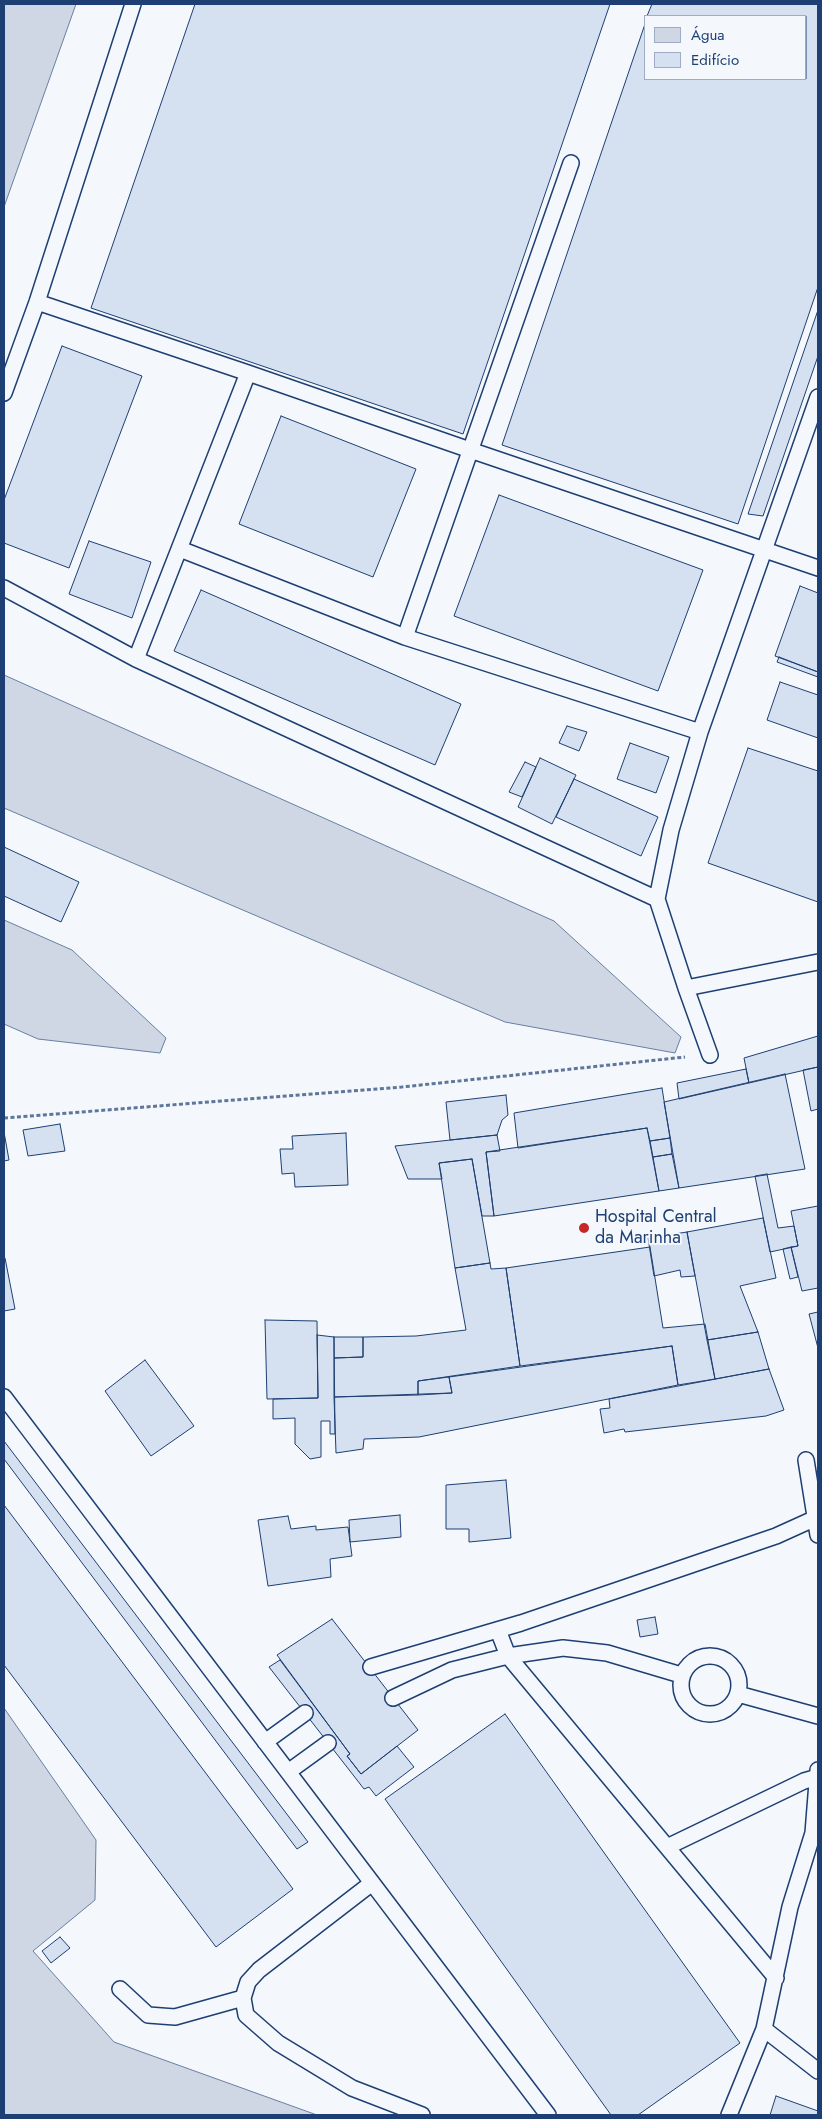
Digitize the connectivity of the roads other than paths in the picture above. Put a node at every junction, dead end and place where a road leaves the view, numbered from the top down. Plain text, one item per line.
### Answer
1 (133, 4) edge
2 (571, 162) dead end
3 (36, 302) junction
4 (248, 373) junction
5 (4, 393) edge
6 (818, 397) edge
7 (470, 450) junction
8 (180, 549) junction
9 (765, 549) junction
10 (818, 568) edge
11 (4, 588) edge
12 (405, 637) junction
13 (136, 659) junction
14 (700, 732) junction
15 (657, 899) junction
16 (818, 962) edge
17 (686, 988) junction
18 (710, 1055) road end
19 (4, 1397) edge
20 (806, 1460) dead end
21 (816, 1518) edge
22 (818, 1535) edge
23 (498, 1630) junction
24 (508, 1656) junction
25 (371, 1667) dead end
26 (681, 1675) junction
27 (738, 1694) junction
28 (393, 1698) dead end
29 (305, 1714) dead end
30 (818, 1716) edge
31 (265, 1742) junction
32 (328, 1743) dead end
33 (818, 1770) edge
34 (288, 1772) junction
35 (818, 1776) edge
36 (667, 1847) junction
37 (372, 1883) junction
38 (776, 1978) junction
39 (120, 1989) dead end
40 (243, 1998) junction
41 (764, 2029) junction
42 (818, 2071) edge
43 (422, 2115) edge
44 (548, 2115) edge
45 (729, 2115) edge

1 - 3 lane
2 - 7 lane
3 - 4 lane
3 - 5 lane
4 - 7 lane
4 - 8 lane
6 - 9 lane
7 - 9 lane
7 - 12 lane
8 - 12 lane
8 - 13 lane
9 - 10 lane
9 - 14 lane
11 - 13 lane
12 - 14 lane
13 - 15 lane
14 - 15 lane
15 - 17 lane
16 - 17 lane
17 - 18 lane
19 - 31 lane
20 - 21 lane
21 - 22 lane
21 - 23 lane
23 - 24 lane
23 - 25 lane
24 - 26 lane
24 - 28 lane
24 - 36 lane
26 - 27 lane
26 - 27 lane
27 - 30 lane
29 - 31 lane
31 - 34 lane
32 - 34 lane
33 - 35 lane
34 - 37 lane
35 - 36 lane
35 - 38 lane
36 - 38 lane
37 - 40 lane
37 - 44 lane
38 - 41 lane
39 - 40 lane
40 - 43 lane
41 - 42 lane
41 - 45 lane

